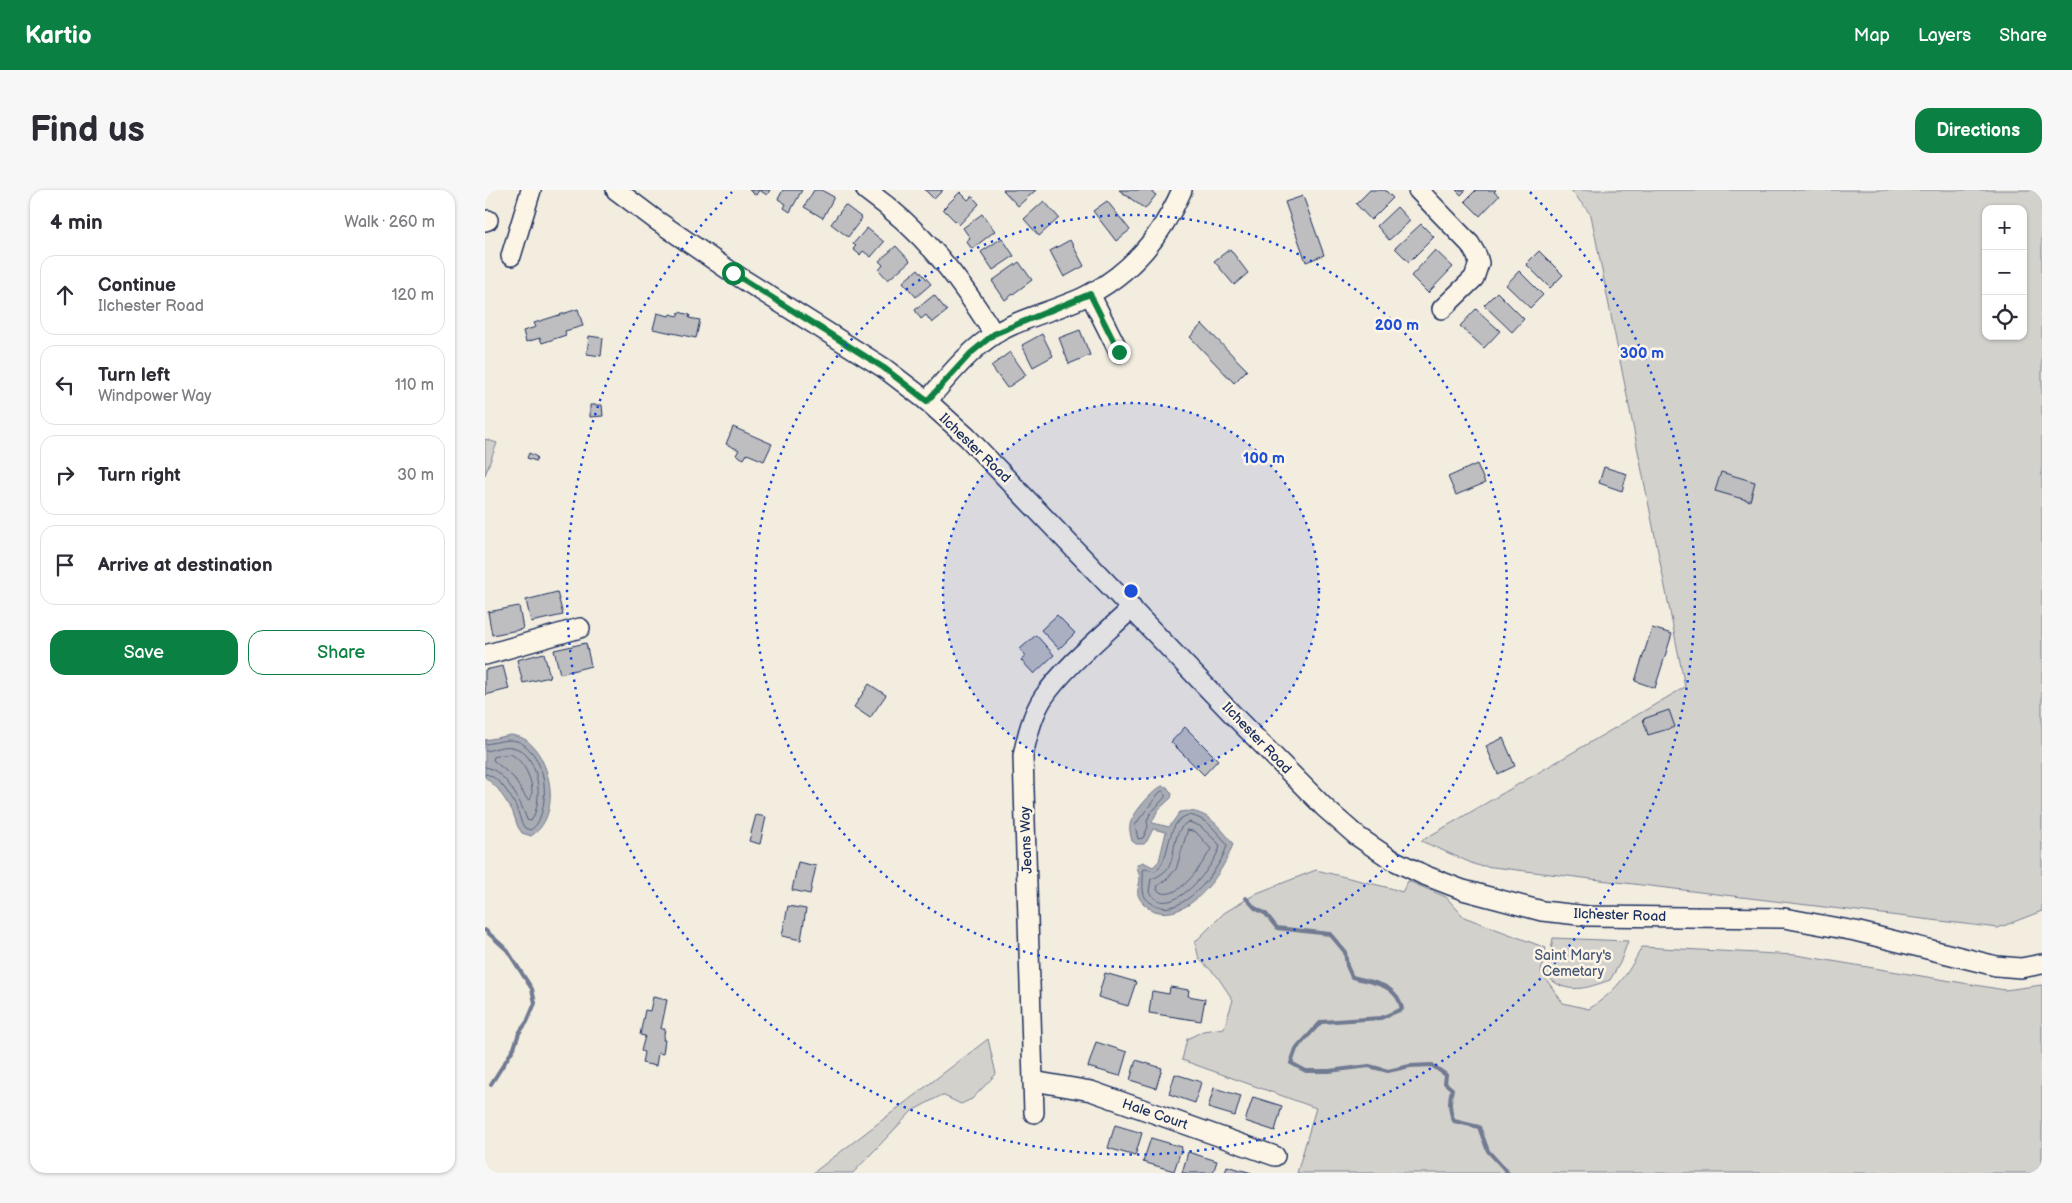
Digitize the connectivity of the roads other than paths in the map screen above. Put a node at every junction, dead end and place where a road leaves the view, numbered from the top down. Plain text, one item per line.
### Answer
1 (531, 190) edge
2 (616, 190) edge
3 (866, 190) edge
4 (1182, 190) edge
5 (1418, 190) edge
6 (511, 256) dead end
7 (1090, 294) junction
8 (1441, 309) dead end
9 (994, 334) junction
10 (1119, 352) dead end
11 (927, 401) junction
12 (1132, 608) junction
13 (580, 628) dead end
14 (485, 655) edge
15 (2042, 964) edge
16 (1033, 1081) junction
17 (1034, 1113) dead end
18 (1275, 1156) dead end

1 - 6 street
2 - 11 street, Ilchester Road
3 - 9 street
4 - 7 street
5 - 8 street
7 - 9 street
7 - 10 street
9 - 11 street
11 - 12 street, Ilchester Road
12 - 15 street, Ilchester Road
12 - 16 street, Jeans Way
13 - 14 street
16 - 17 street, Jeans Way
16 - 18 street, Hale Court

